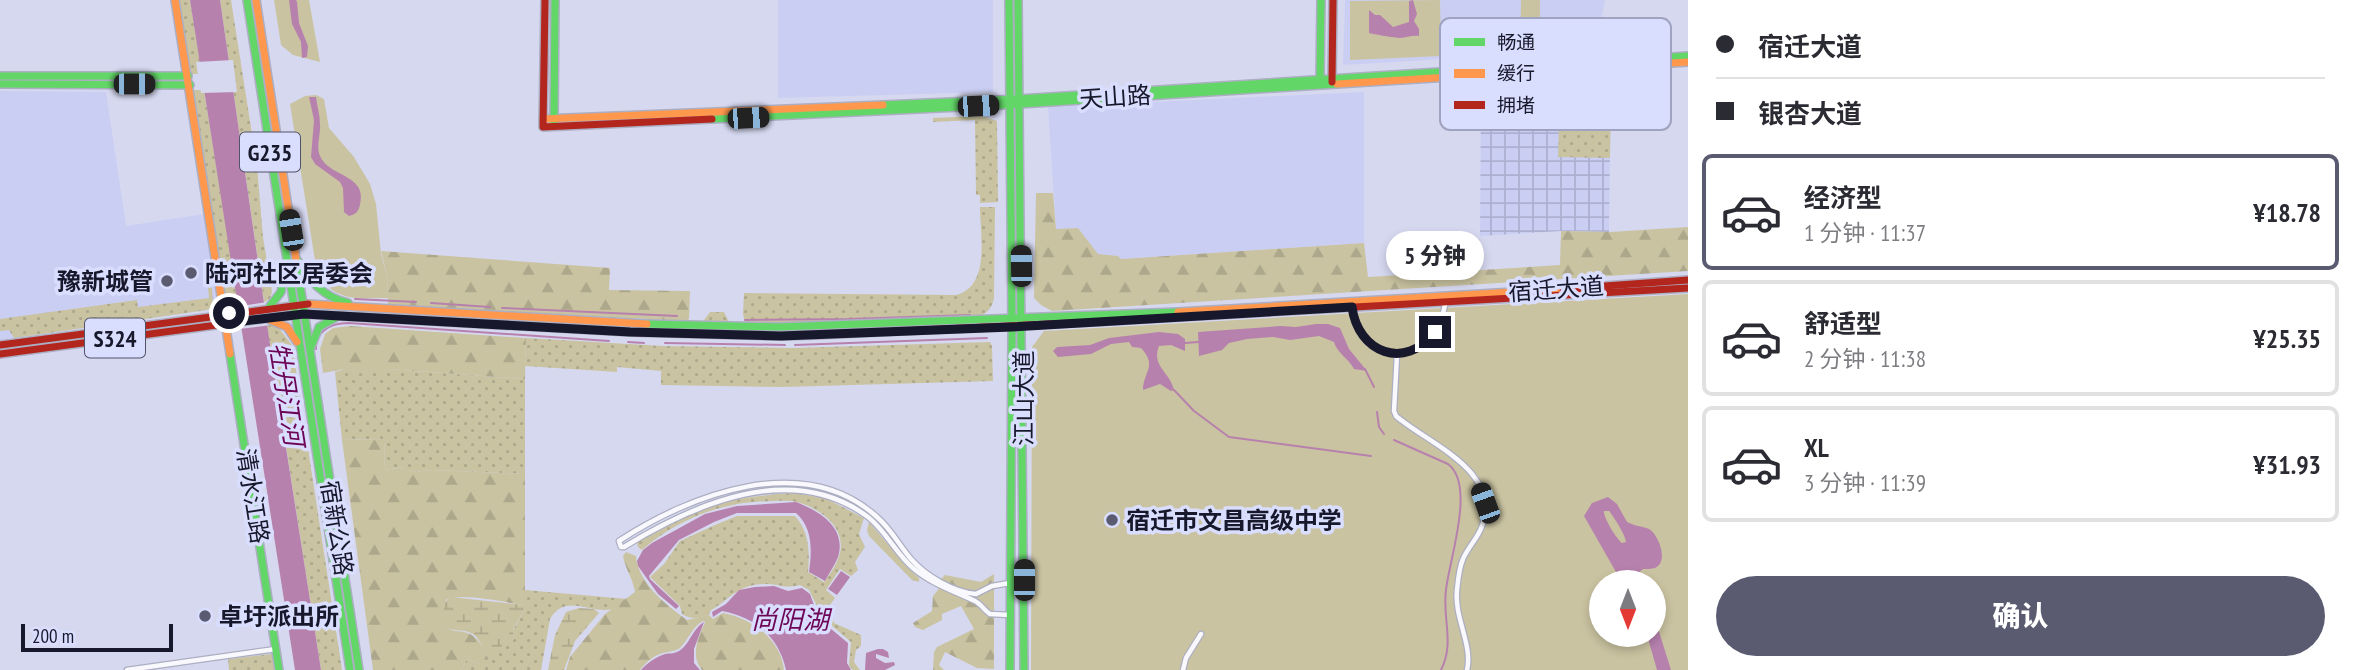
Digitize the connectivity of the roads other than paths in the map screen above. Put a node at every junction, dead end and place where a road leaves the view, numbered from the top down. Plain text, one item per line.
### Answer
1 (175, 0) edge
2 (247, 0) edge
3 (256, 0) edge
4 (545, 0) edge
5 (555, 0) edge
6 (1009, 0) edge
7 (1018, 0) edge
8 (1321, 0) edge
9 (1333, 0) edge
10 (1440, 73) edge
11 (1440, 75) edge
12 (0, 76) edge
13 (189, 80) junction
14 (1332, 81) junction
15 (1320, 82) junction
16 (0, 84) edge
17 (1009, 102) junction
18 (1018, 102) junction
19 (554, 124) junction
20 (295, 256) junction
21 (286, 259) junction
22 (1688, 280) edge
23 (1688, 288) edge
24 (1446, 300) junction
25 (303, 304) junction
26 (293, 305) junction
27 (1352, 305) junction
28 (376, 308) junction
29 (262, 309) junction
30 (304, 314) junction
31 (295, 315) junction
32 (344, 316) junction
33 (228, 318) junction
34 (256, 318) junction
35 (1022, 323) junction
36 (1012, 324) junction
37 (0, 345) edge
38 (300, 350) junction
39 (310, 351) junction
40 (0, 354) edge
41 (1397, 355) junction
42 (1010, 583) junction
43 (1010, 615) junction
44 (1201, 634) dead end
45 (276, 649) junction
46 (127, 670) edge
47 (279, 670) edge
48 (350, 670) edge
49 (359, 670) edge
50 (1010, 670) edge
51 (1024, 670) edge
52 (1183, 670) edge
53 (1467, 670) edge

1 - 13 main road, 清水江路
2 - 21 main road, G235
3 - 20 main road, G235
4 - 19 main road, 天山路
5 - 19 main road
6 - 17 main road, 江山大道
7 - 18 main road, 江山大道
8 - 15 main road
9 - 14 main road
10 - 14 main road, 天山路
11 - 14 main road, 天山路
12 - 13 main road
13 - 16 main road
13 - 33 main road, 清水江路
14 - 15 main road, 天山路
15 - 18 main road, 天山路
17 - 18 main road, 天山路
17 - 19 main road, 天山路
17 - 36 main road, 江山大道
18 - 35 main road, 江山大道
20 - 25 main road, G235
20 - 28 main road
21 - 26 main road, G235
21 - 29 main road
22 - 24 main road, 宿迁大道 / S324
23 - 24 main road, 宿迁大道 / S324
24 - 27 main road, 宿迁大道 / S324
24 - 41 street
25 - 26 main road, 宿迁大道 / S324
25 - 28 main road, 宿迁大道 / S324
25 - 30 main road, 宿新公路
26 - 29 main road, 宿迁大道 / S324
26 - 31 main road, 宿新公路
27 - 35 main road, 宿迁大道 / S324
27 - 41 street
28 - 36 main road, 宿迁大道 / S324
29 - 33 main road, 宿迁大道 / S324
30 - 31 main road, 宿迁大道 / S324
30 - 32 main road, 宿迁大道 / S324
30 - 39 main road, 宿新公路
31 - 34 main road, 宿迁大道 / S324
31 - 38 main road, 宿新公路
32 - 36 main road, 宿迁大道 / S324
32 - 39 main road
33 - 34 main road, 宿迁大道 / S324
33 - 37 main road, 宿迁大道 / S324
33 - 40 main road, 宿迁大道 / S324
33 - 45 main road, 清水江路
34 - 38 main road
35 - 36 main road, 宿迁大道 / S324
35 - 51 main road, 江山大道
36 - 42 main road, 江山大道
38 - 48 main road, 宿新公路
39 - 49 main road, 宿新公路
41 - 53 street
42 - 43 main road, 江山大道
42 - 43 street
43 - 50 main road, 江山大道
44 - 52 street
45 - 46 street
45 - 47 main road, 清水江路

